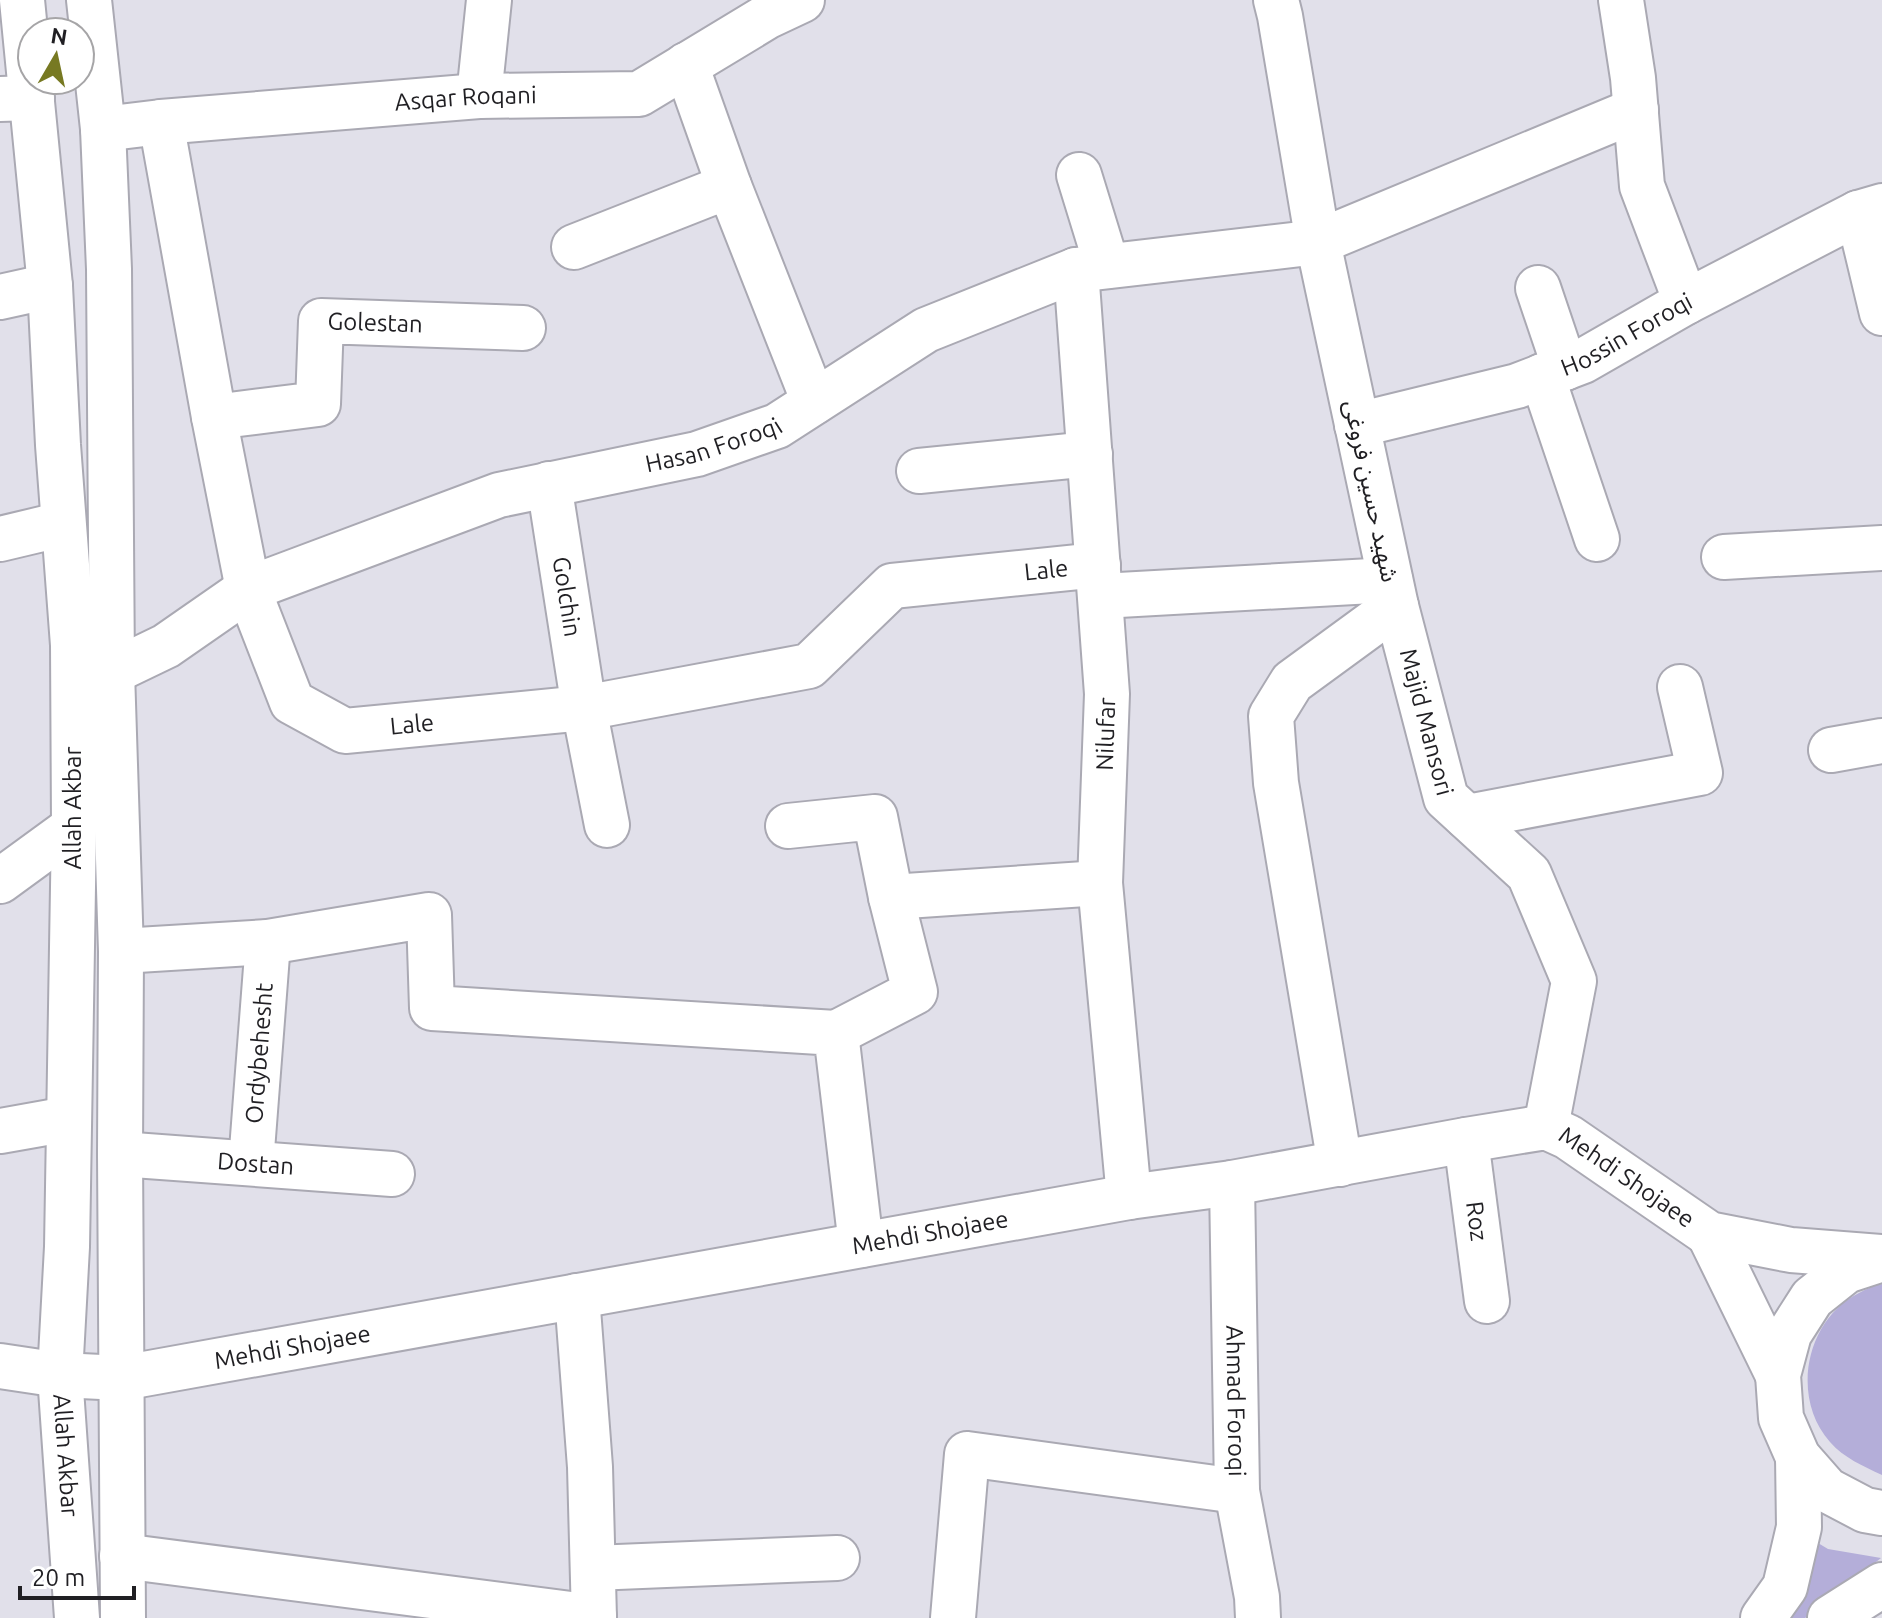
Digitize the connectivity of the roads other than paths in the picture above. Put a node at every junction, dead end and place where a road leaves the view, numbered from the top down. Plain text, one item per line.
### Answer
1 (22, 0) edge
2 (89, 0) edge
3 (489, 0) edge
4 (1621, 0) edge
5 (778, 5) edge
6 (1289, 5) edge
7 (686, 65) junction
8 (479, 96) junction
9 (16, 99) edge
10 (1636, 110) junction
11 (161, 122) junction
12 (103, 129) junction
13 (1079, 175) dead end
14 (729, 186) junction
15 (1870, 210) edge
16 (1318, 242) junction
17 (574, 247) dead end
18 (1092, 268) junction
19 (50, 286) junction
20 (1538, 288) dead end
21 (0, 297) edge
22 (1686, 302) junction
23 (1882, 313) edge
24 (523, 328) dead end
25 (1553, 372) junction
26 (814, 402) junction
27 (56, 412) junction
28 (109, 417) junction
29 (214, 417) junction
30 (1357, 425) junction
31 (1090, 454) junction
32 (919, 471) dead end
33 (549, 484) junction
34 (63, 524) junction
35 (0, 539) edge
36 (1597, 539) dead end
37 (1882, 548) edge
38 (1724, 557) dead end
39 (1100, 581) junction
40 (248, 589) junction
41 (1393, 593) junction
42 (112, 672) junction
43 (1680, 687) dead end
44 (584, 708) junction
45 (1882, 741) edge
46 (1831, 750) dead end
47 (1467, 817) junction
48 (607, 825) dead end
49 (788, 826) dead end
50 (74, 827) junction
51 (0, 881) edge
52 (1100, 883) junction
53 (891, 897) junction
54 (268, 942) junction
55 (121, 951) junction
56 (836, 1033) junction
57 (68, 1119) junction
58 (1546, 1127) junction
59 (0, 1131) edge
60 (1466, 1140) junction
61 (120, 1154) junction
62 (251, 1163) junction
63 (1340, 1164) junction
64 (392, 1174) dead end
65 (1232, 1183) junction
66 (1129, 1197) junction
67 (1709, 1234) junction
68 (861, 1245) junction
69 (1882, 1258) edge
70 (577, 1296) junction
71 (1487, 1301) dead end
72 (0, 1366) edge
73 (60, 1375) junction
74 (1778, 1375) junction
75 (122, 1378) junction
76 (1798, 1457) junction
77 (1237, 1491) junction
78 (1882, 1513) edge
79 (122, 1556) junction
80 (837, 1558) dead end
81 (593, 1568) junction
82 (594, 1617) edge
83 (77, 1618) edge
84 (123, 1618) edge
85 (953, 1618) edge
86 (1258, 1618) edge
87 (1763, 1618) edge

1 - 9 street, Allah Akbar
2 - 12 street, Allah Akbar
3 - 8 street
4 - 10 street
5 - 7 street, Asqar Roqani
6 - 16 street, شهید حسین فروغی
7 - 8 street, Asqar Roqani
7 - 14 street
8 - 11 street, Asqar Roqani
9 - 19 street, Allah Akbar
10 - 16 street, Hasan Foroqi
10 - 22 street
11 - 12 street, Asqar Roqani
11 - 29 street, Lale
12 - 28 street, Allah Akbar
13 - 18 street, Nilufar
14 - 17 street
14 - 26 street
15 - 22 street, Hossin Foroqi
15 - 23 street
16 - 18 street, Hasan Foroqi
16 - 30 street, شهید حسین فروغی
18 - 26 street, Hasan Foroqi
18 - 31 street, Nilufar
19 - 21 street
19 - 27 street, Allah Akbar
20 - 25 street
22 - 25 street, Hossin Foroqi
24 - 29 street, Golestan
25 - 30 street, Hossin Foroqi
25 - 36 street
26 - 33 street, Hasan Foroqi
27 - 28 street
27 - 34 street, Allah Akbar
28 - 42 street, Allah Akbar
29 - 40 street, Lale
30 - 41 street, شهید حسین فروغی
31 - 32 street
31 - 39 street, Nilufar
33 - 40 street, Hasan Foroqi
33 - 44 street, Golchin
34 - 35 street
34 - 50 street, Allah Akbar
37 - 38 street
39 - 41 street, Lale
39 - 44 street, Lale
39 - 52 street, Nilufar
40 - 42 street, Hasan Foroqi
40 - 44 street, Lale
41 - 47 street, Majid Mansori
41 - 63 street, شهید حسین فروغی
42 - 55 street, Allah Akbar
43 - 47 street
44 - 48 street, Golchin
45 - 46 street
47 - 58 street, Majid Mansori
49 - 53 street
50 - 51 street
50 - 57 street, Allah Akbar
52 - 53 street
52 - 66 street, Nilufar
53 - 56 street
54 - 55 street
54 - 56 street
54 - 62 street, Ordybehesht
55 - 61 street, Allah Akbar
56 - 68 street
57 - 59 street
57 - 73 street, Allah Akbar
58 - 60 street, Mehdi Shojaee
58 - 67 street, Mehdi Shojaee
60 - 63 street, Mehdi Shojaee
60 - 71 street, Roz
61 - 62 street, Dostan
61 - 75 street, Allah Akbar
62 - 64 street, Dostan
63 - 65 street, Mehdi Shojaee
65 - 66 street, Mehdi Shojaee
65 - 77 street, Ahmad Foroqi
66 - 68 street, Mehdi Shojaee
67 - 69 street
67 - 74 street
68 - 70 street, Mehdi Shojaee
69 - 74 street
70 - 75 street, Mehdi Shojaee
70 - 81 street
72 - 73 street, Mehdi Shojaee
73 - 75 street, Mehdi Shojaee
73 - 83 street, Allah Akbar
74 - 76 street
75 - 79 street, Allah Akbar
76 - 78 street
76 - 87 street
77 - 85 street
77 - 86 street, Ahmad Foroqi
79 - 82 street
79 - 84 street, Allah Akbar
80 - 81 street
81 - 82 street

